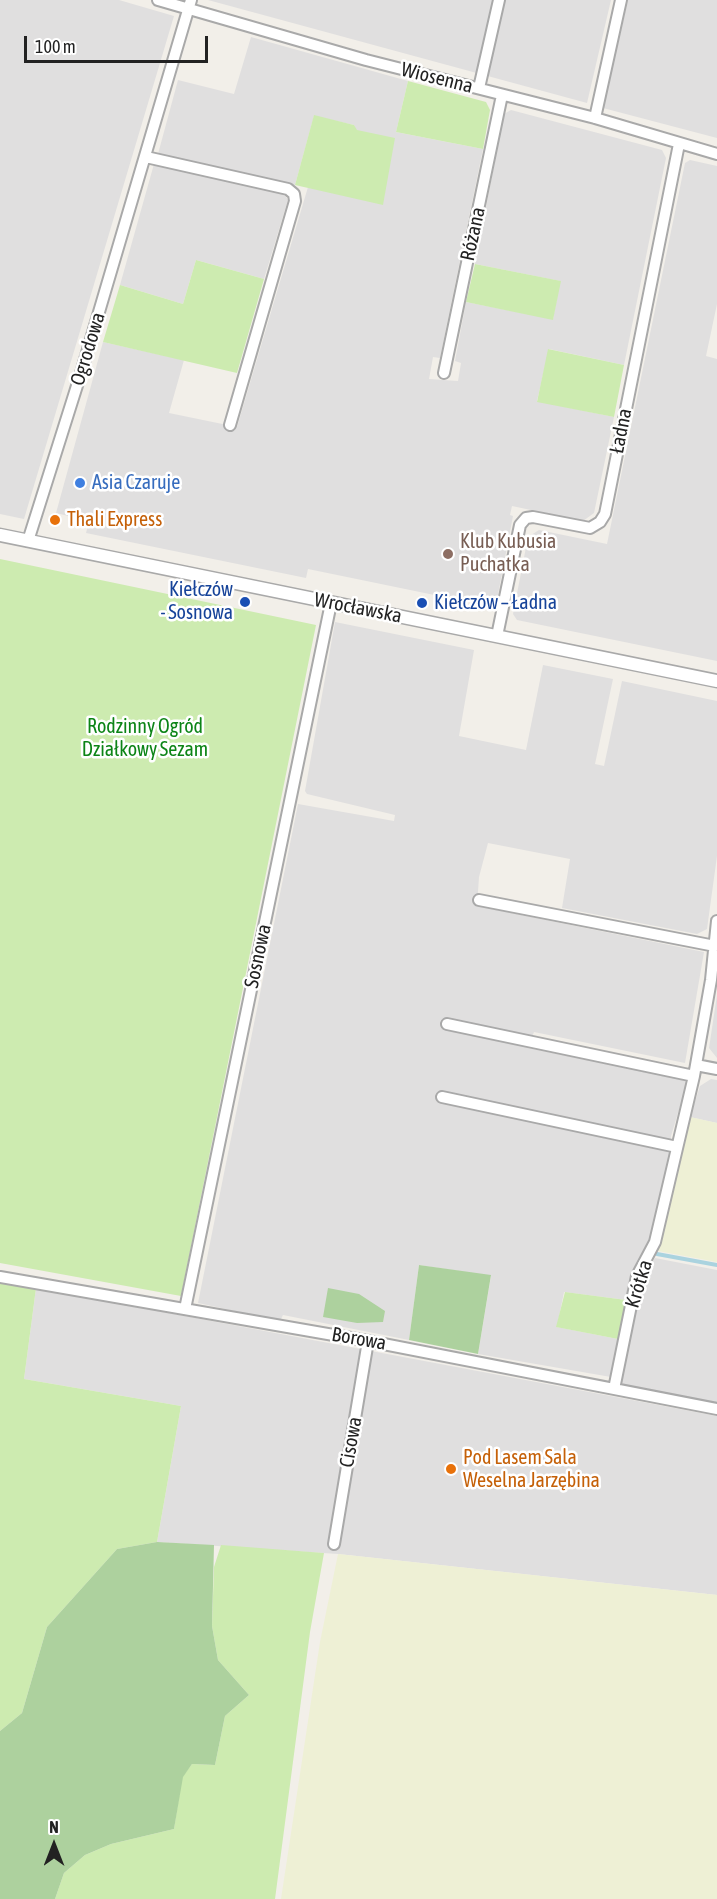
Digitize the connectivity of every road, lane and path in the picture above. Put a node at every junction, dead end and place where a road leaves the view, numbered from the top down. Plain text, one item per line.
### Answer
1 (158, 0) edge
2 (499, 0) edge
3 (621, 0) edge
4 (190, 4) edge
5 (479, 88) junction
6 (502, 95) junction
7 (595, 118) junction
8 (679, 144) junction
9 (717, 154) edge
10 (146, 157) junction
11 (444, 373) dead end
12 (230, 425) dead end
13 (0, 535) edge
14 (28, 542) junction
15 (331, 603) junction
16 (497, 636) junction
17 (717, 681) edge
18 (479, 900) dead end
19 (717, 921) edge
20 (715, 946) junction
21 (447, 1023) dead end
22 (717, 1069) edge
23 (695, 1070) junction
24 (442, 1097) dead end
25 (678, 1147) junction
26 (0, 1277) edge
27 (185, 1310) junction
28 (368, 1341) junction
29 (614, 1389) junction
30 (717, 1408) edge
31 (334, 1544) dead end

1 - 4 street, Wiosenna
2 - 5 street
3 - 7 street
4 - 5 street, Wiosenna
4 - 10 street, Ogrodowa
5 - 6 street, Wiosenna
6 - 7 street, Wiosenna
6 - 11 street, Różana
7 - 8 street, Wiosenna
8 - 9 street, Wiosenna
8 - 16 street, Ładna
10 - 12 street
10 - 14 street, Ogrodowa
13 - 14 street, Wrocławska
14 - 15 street, Wrocławska
15 - 16 street, Wrocławska
15 - 27 street, Sosnowa
16 - 17 street, Wrocławska
18 - 20 street
19 - 20 street, Krótka
20 - 23 street, Krótka
21 - 23 street
22 - 23 street
23 - 25 street, Krótka
24 - 25 street
25 - 29 street, Krótka
26 - 27 street, Borowa
27 - 28 street, Borowa
28 - 29 street, Borowa
28 - 31 street, Cisowa
29 - 30 street, Borowa

